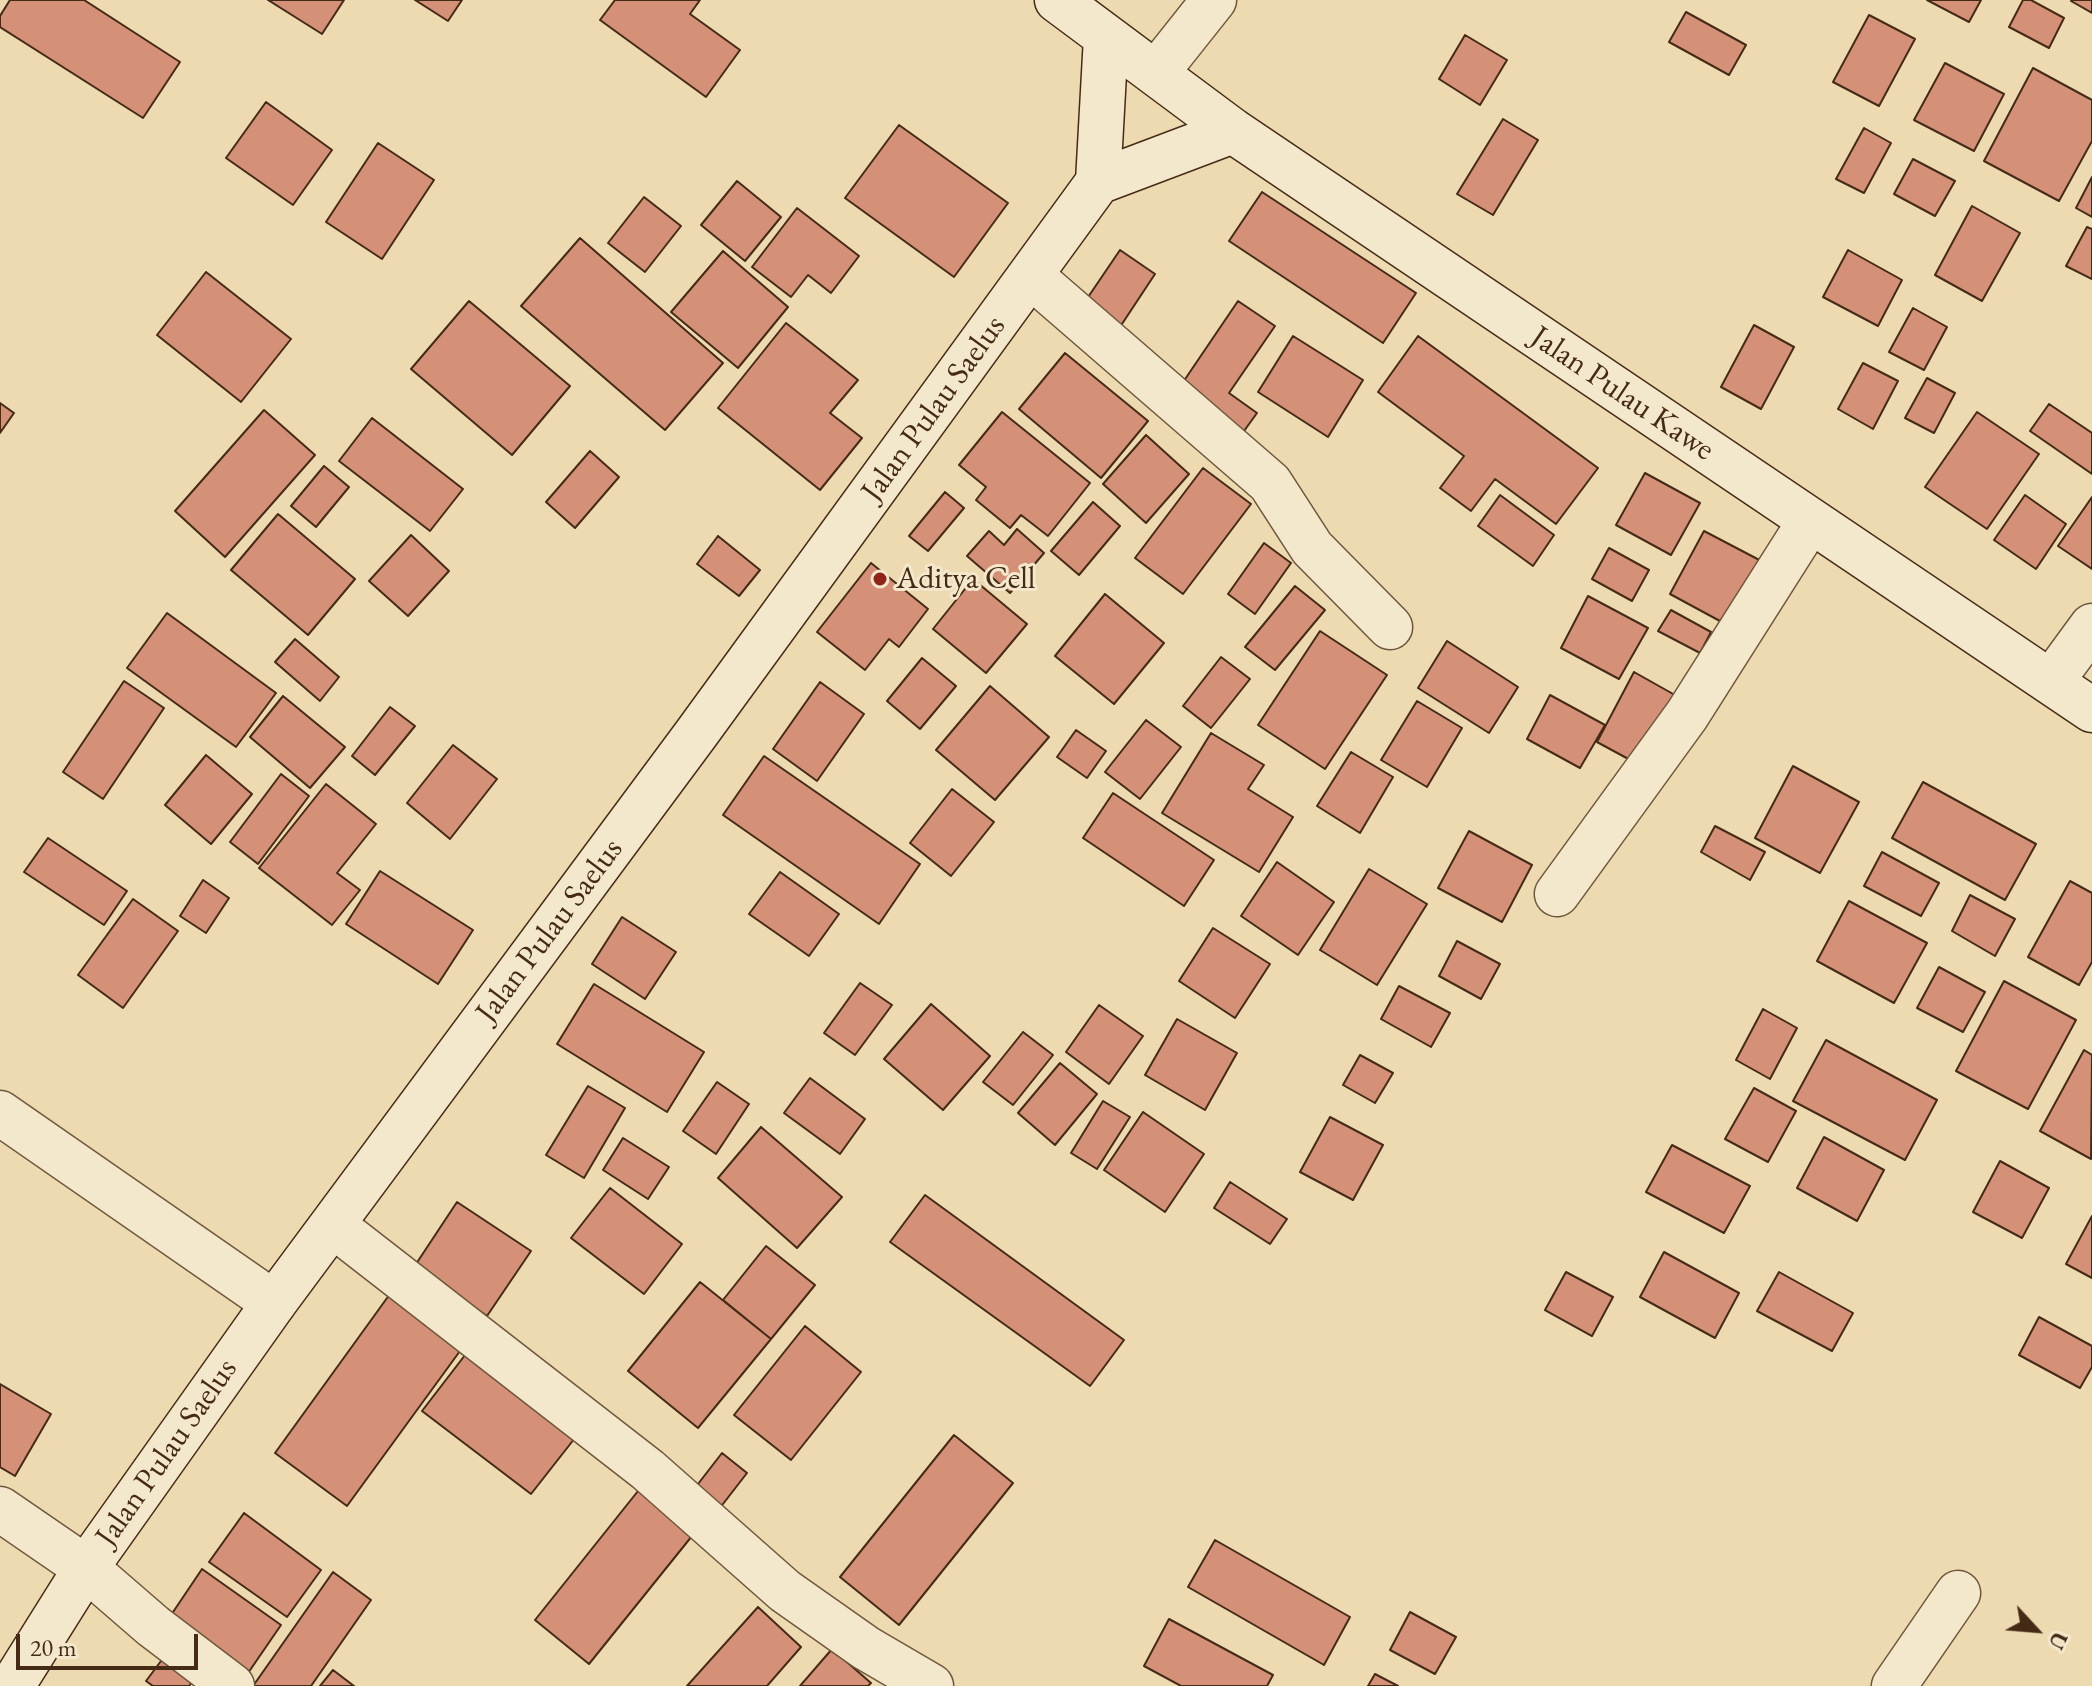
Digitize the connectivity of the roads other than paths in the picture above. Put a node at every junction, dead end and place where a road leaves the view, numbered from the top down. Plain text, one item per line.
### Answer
1 (1057, 0) edge
2 (1214, 0) edge
3 (1106, 37) junction
4 (1156, 73) junction
5 (1233, 131) junction
6 (1098, 182) junction
7 (1031, 276) junction
8 (1810, 521) junction
9 (2092, 626) edge
10 (1390, 627) dead end
11 (2051, 682) junction
12 (2092, 710) edge
13 (1557, 894) dead end
14 (0, 1113) edge
15 (334, 1226) junction
16 (274, 1303) junction
17 (0, 1509) edge
18 (86, 1568) junction
19 (1958, 1593) dead end
20 (12, 1686) edge
21 (232, 1686) edge
22 (931, 1686) edge
23 (1894, 1686) edge

1 - 3 street, Jalan Pulau Kawe
2 - 4 street
3 - 4 street, Jalan Pulau Kawe
3 - 6 street
4 - 5 street, Jalan Pulau Kawe
5 - 6 street
5 - 8 street, Jalan Pulau Kawe
6 - 7 street, Jalan Pulau Saelus
7 - 10 street
7 - 15 street, Jalan Pulau Saelus
8 - 11 street, Jalan Pulau Kawe
8 - 13 street
9 - 11 street
11 - 12 street, Jalan Pulau Kawe
14 - 16 street
15 - 16 street, Jalan Pulau Saelus
15 - 22 street
16 - 18 street, Jalan Pulau Saelus
17 - 18 street
18 - 20 street, Jalan Pulau Saelus
18 - 21 street
19 - 23 street

